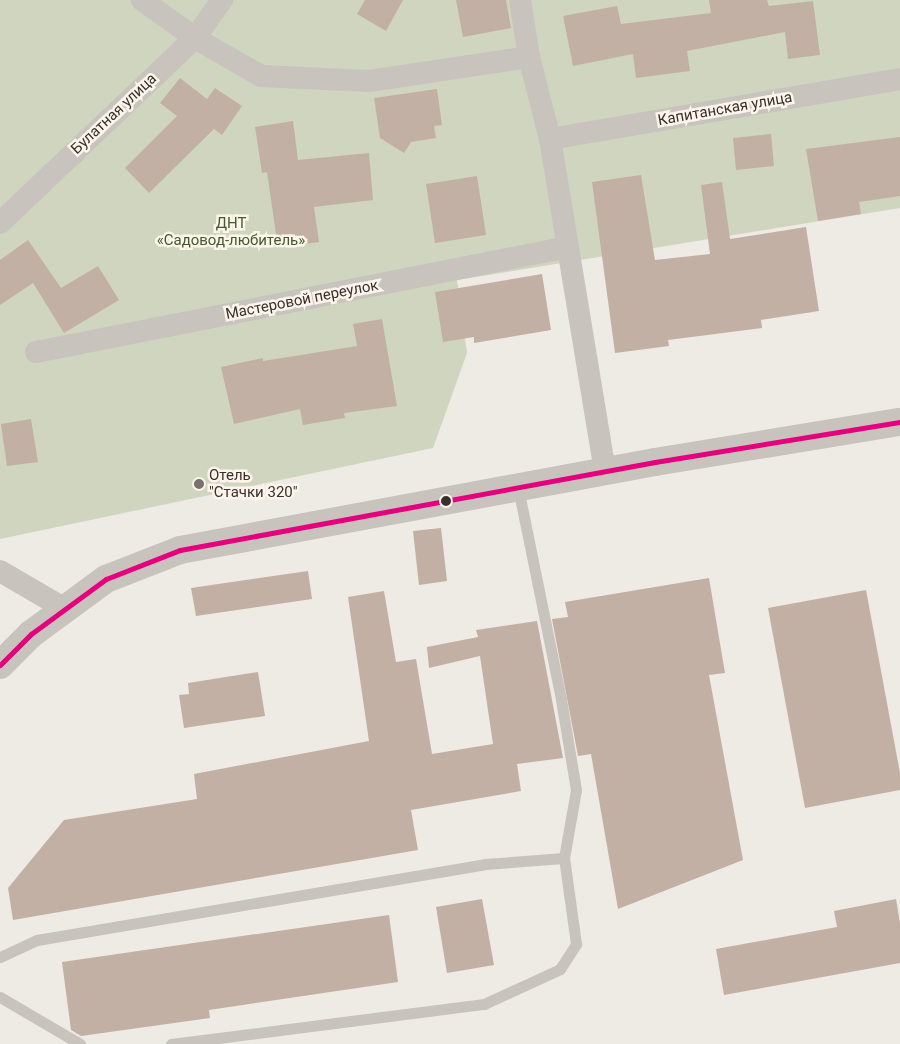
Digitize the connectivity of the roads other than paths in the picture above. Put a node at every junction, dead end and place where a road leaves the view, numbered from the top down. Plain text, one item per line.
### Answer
1 (142, 0) edge
2 (222, 0) edge
3 (520, 0) edge
4 (195, 38) junction
5 (529, 57) junction
6 (900, 79) edge
7 (550, 139) junction
8 (2, 218) edge
9 (568, 248) junction
10 (36, 352) dead end
11 (900, 422) edge
12 (605, 472) junction
13 (518, 488) junction
14 (0, 571) edge
15 (66, 609) junction
16 (0, 665) edge
17 (564, 858) junction
18 (0, 957) edge
19 (0, 997) edge
20 (80, 1044) edge
21 (171, 1044) edge

1 - 4 street
2 - 4 street, Булатная улица
3 - 5 street
4 - 5 street
4 - 8 street, Булатная улица
5 - 7 street
6 - 7 street, Капитанская улица
7 - 9 street
9 - 10 street, Мастеровой переулок
9 - 12 street
11 - 12 street
12 - 13 street
13 - 15 street
13 - 17 lane
14 - 15 street
15 - 16 street
17 - 18 lane
17 - 21 lane
19 - 20 lane

